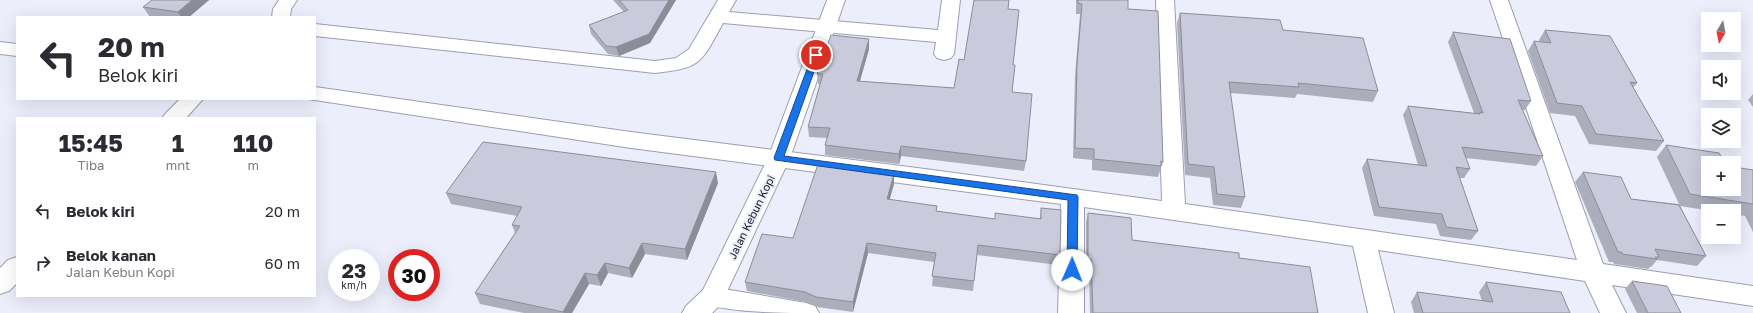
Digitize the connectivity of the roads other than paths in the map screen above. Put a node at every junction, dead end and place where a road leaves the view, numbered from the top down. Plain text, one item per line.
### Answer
1 (288, 0) edge
2 (727, 0) edge
3 (836, 0) edge
4 (951, 0) edge
5 (1165, 0) edge
6 (1499, 0) edge
7 (281, 16) edge
8 (718, 17) junction
9 (827, 26) junction
10 (316, 30) edge
11 (0, 48) edge
12 (16, 50) edge
13 (316, 94) edge
14 (192, 100) edge
15 (174, 117) edge
16 (779, 158) junction
17 (1073, 197) junction
18 (1174, 211) junction
19 (1363, 239) junction
20 (16, 268) edge
21 (1594, 271) junction
22 (0, 284) edge
23 (1753, 296) edge
24 (703, 305) edge
25 (806, 313) edge
26 (1071, 313) edge
27 (1381, 313) edge
28 (1612, 313) edge

1 - 7 street
2 - 8 street
3 - 9 street, Jalan Kebun Kopi
4 - 9 street
5 - 18 street
6 - 21 street
8 - 9 street
8 - 10 street
9 - 16 street, Jalan Kebun Kopi
11 - 12 street
13 - 16 street
14 - 15 street
16 - 17 street
16 - 24 street, Jalan Kebun Kopi
17 - 18 street
17 - 26 street
18 - 19 street
19 - 21 street
19 - 27 street
20 - 22 street
21 - 23 street
21 - 28 street
24 - 25 street

